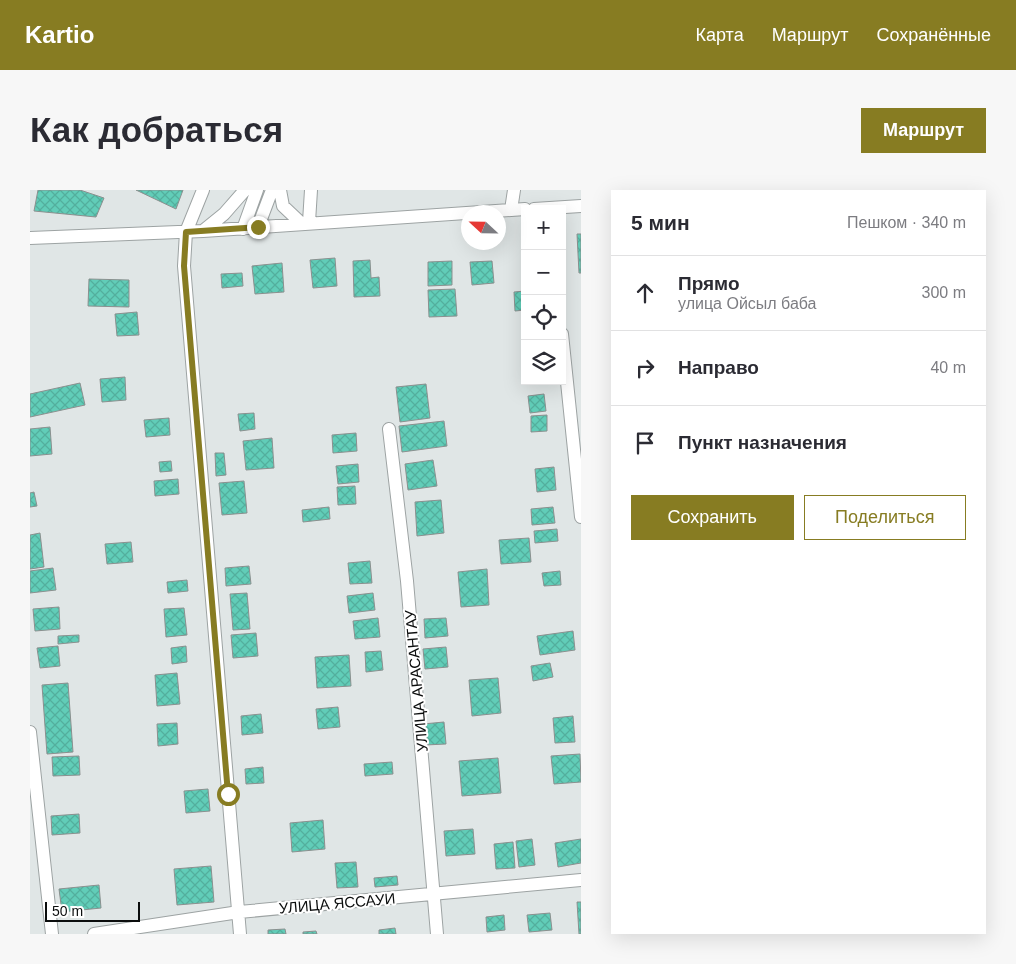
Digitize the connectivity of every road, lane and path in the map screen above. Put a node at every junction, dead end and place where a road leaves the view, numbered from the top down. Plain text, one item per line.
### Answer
1 (203, 190) edge
2 (245, 190) edge
3 (257, 190) edge
4 (272, 190) edge
5 (280, 190) edge
6 (311, 190) edge
7 (514, 190) edge
8 (581, 206) edge
9 (566, 207) edge
10 (521, 209) edge
11 (511, 210) junction
12 (305, 223) junction
13 (258, 227) junction
14 (243, 229) junction
15 (186, 232) junction
16 (203, 232) junction
17 (30, 238) edge
18 (563, 340) edge
19 (389, 429) dead end
20 (581, 518) edge
21 (30, 732) edge
22 (581, 880) edge
23 (434, 893) junction
24 (238, 912) junction
25 (52, 934) edge
26 (94, 934) edge
27 (240, 934) edge
28 (437, 934) edge

1 - 15 street
2 - 16 street
3 - 14 street
4 - 13 street
5 - 12 street
6 - 12 street
7 - 11 street
8 - 9 street
10 - 11 street
11 - 12 street
12 - 13 street
13 - 14 street
14 - 16 street
15 - 16 street
15 - 17 street
15 - 24 street
18 - 20 street
19 - 23 street, УЛИЦА АРАСАНТАУ
21 - 25 street
22 - 23 street, УЛИЦА ЯССАУИ
23 - 24 street, УЛИЦА ЯССАУИ
23 - 28 street, УЛИЦА АРАСАНТАУ
24 - 26 street, УЛИЦА ЯССАУИ
24 - 27 street

